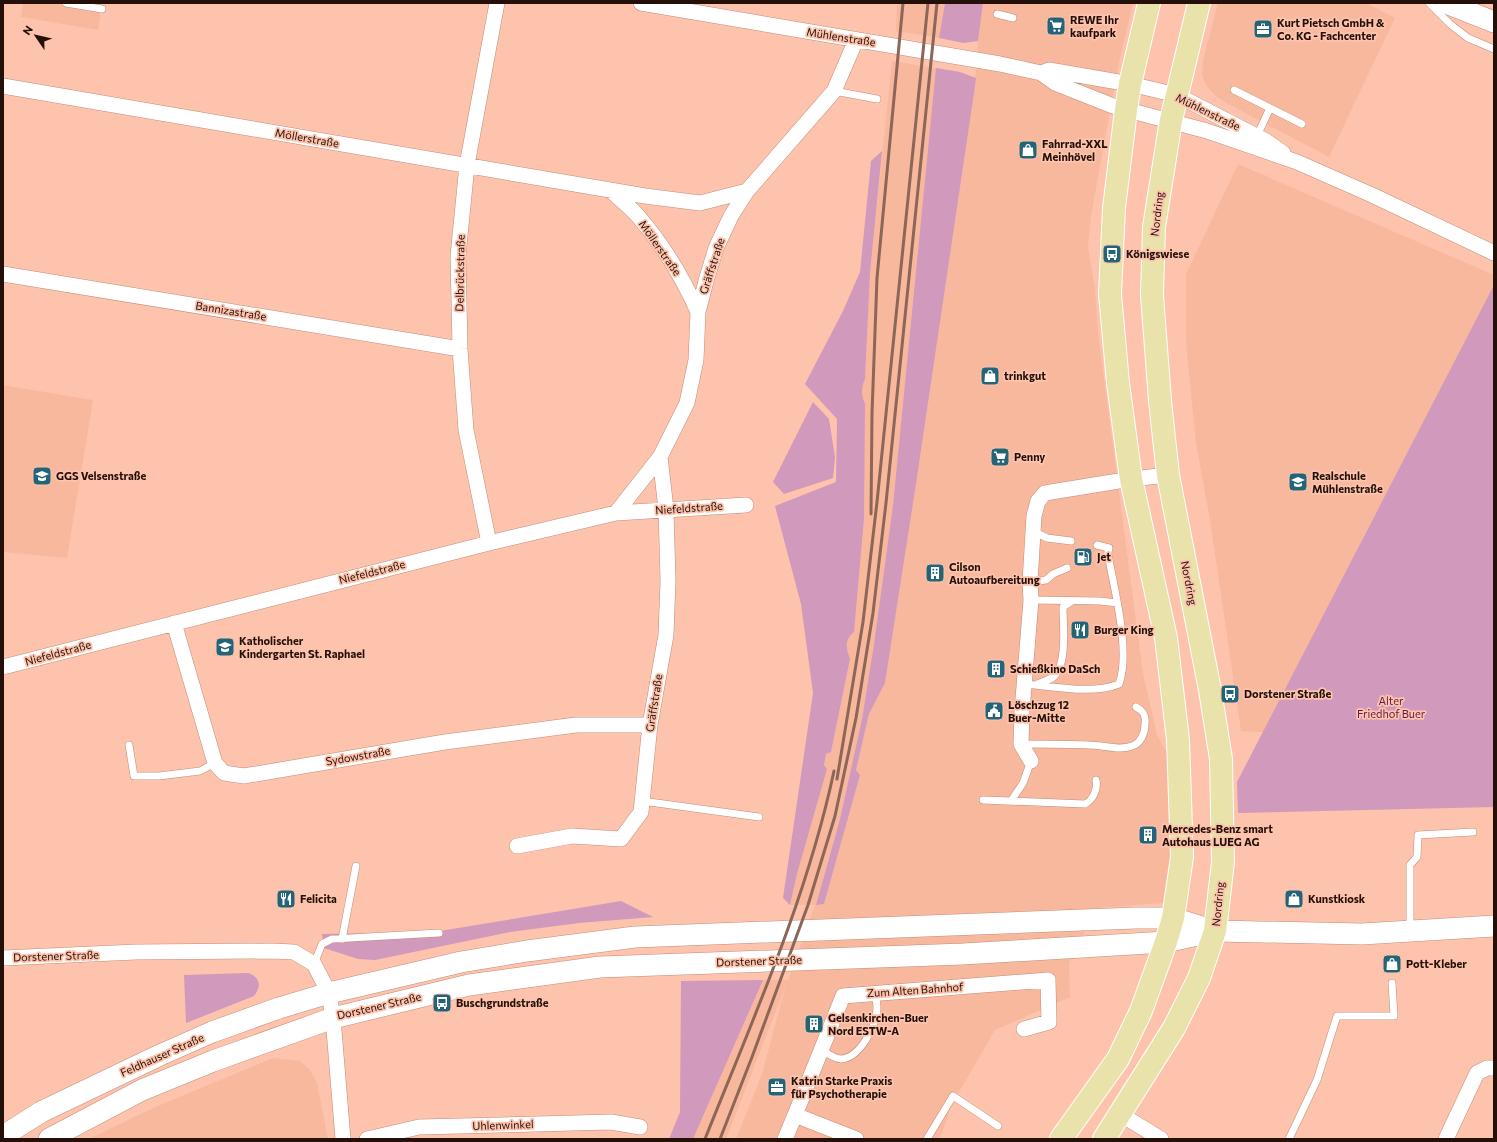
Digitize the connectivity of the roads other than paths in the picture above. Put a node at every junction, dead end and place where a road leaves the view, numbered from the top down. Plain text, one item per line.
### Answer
1 (66, 3) edge
2 (497, 3) edge
3 (641, 3) edge
4 (1149, 3) edge
5 (1199, 3) edge
6 (1429, 3) edge
7 (1446, 3) edge
8 (102, 9) dead end
9 (997, 14) dead end
10 (1013, 18) dead end
11 (1494, 22) edge
12 (856, 40) junction
13 (1494, 49) edge
14 (1041, 73) junction
15 (1130, 84) junction
16 (3, 86) edge
17 (1234, 90) dead end
18 (834, 91) junction
19 (1177, 95) junction
20 (877, 99) dead end
21 (1270, 108) junction
22 (1126, 110) junction
23 (1171, 120) junction
24 (1302, 124) dead end
25 (1257, 136) junction
26 (1297, 162) junction
27 (467, 165) junction
28 (611, 191) junction
29 (747, 192) junction
30 (1494, 253) edge
31 (3, 274) edge
32 (698, 312) junction
33 (460, 349) junction
34 (660, 457) junction
35 (1168, 475) junction
36 (1132, 479) junction
37 (746, 504) dead end
38 (666, 509) junction
39 (616, 513) junction
40 (1033, 531) junction
41 (1071, 541) dead end
42 (489, 543) junction
43 (1097, 545) dead end
44 (1067, 568) dead end
45 (1030, 582) junction
46 (1031, 600) junction
47 (1072, 601) junction
48 (1117, 603) junction
49 (174, 623) junction
50 (3, 667) edge
51 (1029, 684) junction
52 (1136, 707) dead end
53 (650, 725) junction
54 (1021, 744) junction
55 (129, 745) dead end
56 (1030, 761) joint
57 (215, 763) junction
58 (1096, 780) dead end
59 (982, 800) dead end
60 (642, 801) junction
61 (1011, 802) junction
62 (759, 817) dead end
63 (1473, 832) dead end
64 (517, 846) dead end
65 (356, 866) dead end
66 (1173, 918) junction
67 (1494, 926) edge
68 (1215, 931) junction
69 (1410, 931) junction
70 (439, 933) dead end
71 (342, 939) junction
72 (1166, 942) junction
73 (3, 958) edge
74 (314, 964) junction
75 (1392, 983) dead end
76 (329, 993) junction
77 (875, 993) junction
78 (332, 1018) junction
79 (1024, 1029) dead end
80 (821, 1050) junction
81 (1494, 1068) edge
82 (1120, 1114) junction
83 (795, 1115) junction
84 (998, 1126) dead end
85 (640, 1127) dead end
86 (3, 1136) edge
87 (49, 1139) edge
88 (342, 1139) edge
89 (367, 1139) edge
90 (786, 1139) edge
91 (856, 1139) edge
92 (927, 1139) edge
93 (1062, 1139) edge
94 (1104, 1139) edge
95 (1161, 1139) edge
96 (1289, 1139) edge
97 (1446, 1139) edge

1 - 8 lane
2 - 27 street, Delbrückstraße
3 - 12 street, Mühlenstraße
4 - 15 main road
5 - 19 main road, Nordring
6 - 13 lane
7 - 11 main road
9 - 10 lane
12 - 14 street, Mühlenstraße
12 - 18 street, Gräffstraße
14 - 15 street, Mühlenstraße
14 - 22 street, Mühlenstraße
15 - 19 street, Mühlenstraße
15 - 22 main road
16 - 27 street, Möllerstraße
17 - 21 lane
18 - 20 lane
18 - 29 street, Gräffstraße
19 - 23 main road, Nordring
19 - 25 street, Mühlenstraße
21 - 24 lane
21 - 25 lane
22 - 23 street, Mühlenstraße
22 - 36 main road
23 - 26 street, Mühlenstraße
23 - 35 main road, Nordring
25 - 26 street, Mühlenstraße
26 - 30 street, Mühlenstraße
27 - 28 street, Möllerstraße
27 - 33 street, Delbrückstraße
28 - 29 street, Möllerstraße
28 - 32 street, Möllerstraße
29 - 32 street, Gräffstraße
31 - 33 street, Bannizastraße
32 - 34 street, Gräffstraße
33 - 42 street, Delbrückstraße
34 - 38 street, Gräffstraße
34 - 39 street, Gräffstraße
35 - 36 street
35 - 68 main road, Nordring
36 - 40 street
36 - 66 main road
37 - 38 street, Niefeldstraße
38 - 39 street, Niefeldstraße
38 - 53 street, Gräffstraße
39 - 42 street, Niefeldstraße
40 - 41 lane
40 - 45 street
42 - 49 street, Niefeldstraße
43 - 48 lane
44 - 45 lane
45 - 46 street
46 - 47 lane
46 - 51 street
47 - 48 lane
47 - 51 lane
48 - 51 lane
49 - 50 street, Niefeldstraße
49 - 57 street
51 - 54 street
52 - 54 lane
53 - 57 street, Sydowstraße
53 - 60 street, Gräffstraße
54 - 56 street
55 - 57 lane
56 - 61 lane
58 - 61 lane
59 - 61 lane
60 - 62 lane
60 - 64 street, Gräffstraße
63 - 69 lane
65 - 71 lane
66 - 68 main road, Dorstener Straße
66 - 72 main road
66 - 76 main road, Dorstener Straße
67 - 69 main road, Dorstener Straße
68 - 69 main road, Dorstener Straße
68 - 72 main road, Dorstener Straße
68 - 82 main road, Nordring
70 - 71 lane
71 - 74 lane
72 - 78 main road, Dorstener Straße
72 - 93 main road
73 - 74 street, Dorstener Straße
74 - 76 street, Dorstener Straße
75 - 96 lane
76 - 78 street, Dorstener Straße
76 - 86 main road, Feldhauser Straße
77 - 79 street, Zum Alten Bahnhof
77 - 80 street, Zum Alten Bahnhof
77 - 80 lane
78 - 87 main road
78 - 88 street
80 - 83 street, Zum Alten Bahnhof
81 - 97 street
82 - 94 main road, Nordring
82 - 95 street
83 - 90 street, Zum Alten Bahnhof
83 - 91 street
84 - 92 lane
85 - 89 street, Uhlenwinkel

